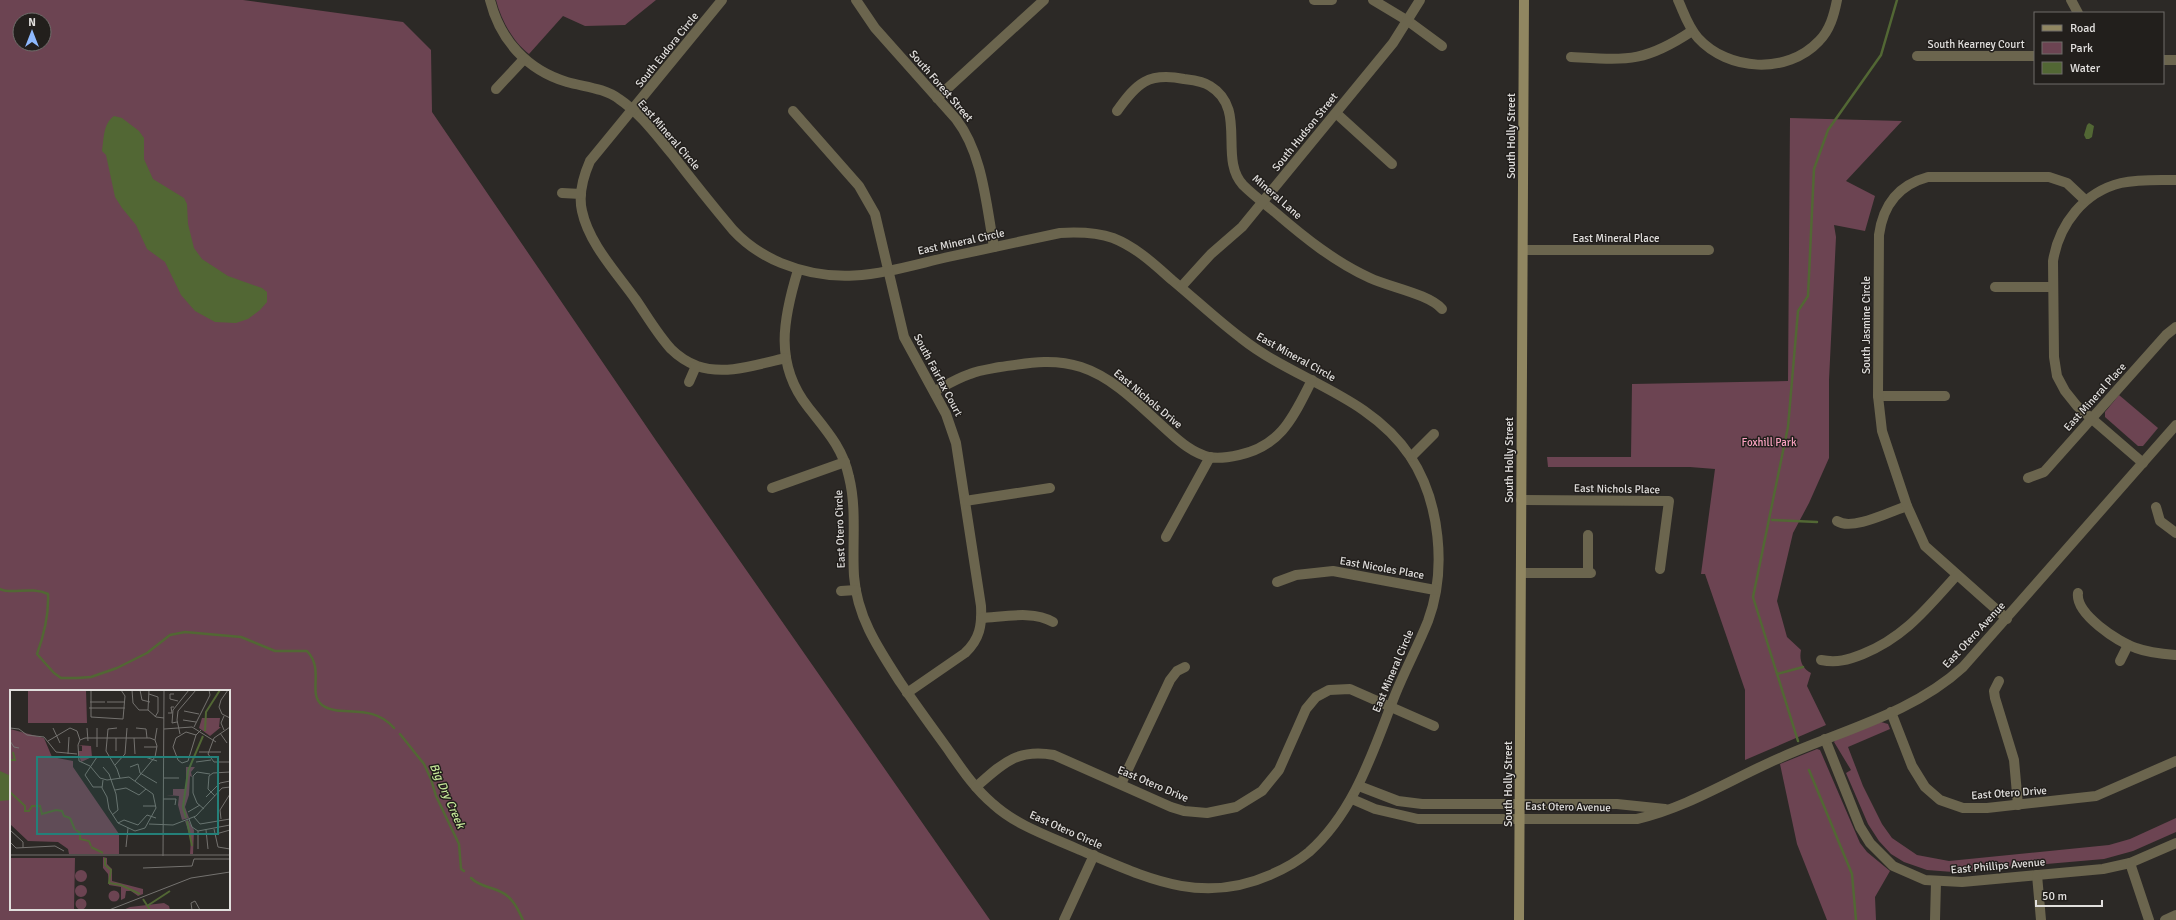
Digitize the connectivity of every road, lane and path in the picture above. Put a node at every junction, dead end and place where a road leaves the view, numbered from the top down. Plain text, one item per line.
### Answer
1 (490, 0) edge
2 (722, 0) edge
3 (856, 0) edge
4 (1044, 0) edge
5 (1314, 0) edge
6 (1332, 0) edge
7 (1373, 0) edge
8 (1420, 0) edge
9 (1524, 0) edge
10 (1678, 0) edge
11 (1837, 0) edge
12 (2071, 0) edge
13 (2077, 12) edge
14 (1408, 21) junction
15 (1692, 31) junction
16 (1442, 46) dead end
17 (1917, 56) dead end
18 (2034, 56) edge
19 (1571, 57) dead end
20 (524, 59) junction
21 (2164, 60) edge
22 (2176, 60) edge
23 (496, 89) dead end
24 (937, 98) junction
25 (634, 110) junction
26 (793, 111) dead end
27 (1117, 111) dead end
28 (1337, 114) junction
29 (1392, 164) dead end
30 (2176, 180) edge
31 (562, 193) dead end
32 (581, 194) junction
33 (2085, 200) junction
34 (1263, 202) junction
35 (994, 247) junction
36 (1523, 250) junction
37 (1710, 250) dead end
38 (798, 270) junction
39 (888, 271) junction
40 (1181, 287) junction
41 (1995, 287) dead end
42 (2053, 287) junction
43 (1442, 309) dead end
44 (2176, 327) edge
45 (786, 358) junction
46 (696, 366) junction
47 (1312, 380) junction
48 (689, 382) dead end
49 (935, 391) junction
50 (1878, 396) junction
51 (1945, 396) dead end
52 (2092, 419) junction
53 (2176, 425) edge
54 (1434, 434) dead end
55 (1210, 457) junction
56 (1411, 457) junction
57 (845, 462) junction
58 (2143, 463) junction
59 (2028, 478) dead end
60 (772, 488) dead end
61 (1050, 488) dead end
62 (1521, 500) junction
63 (965, 501) junction
64 (1907, 506) junction
65 (2156, 507) dead end
66 (1837, 521) dead end
67 (2176, 532) edge
68 (1588, 535) dead end
69 (1166, 537) dead end
70 (1660, 569) dead end
71 (1521, 573) junction
72 (1957, 575) junction
73 (1277, 582) dead end
74 (856, 590) junction
75 (1435, 590) junction
76 (841, 591) dead end
77 (2078, 593) dead end
78 (982, 618) junction
79 (2007, 619) junction
80 (1052, 622) dead end
81 (2128, 645) junction
82 (2176, 655) edge
83 (1821, 660) dead end
84 (2120, 661) dead end
85 (1184, 667) dead end
86 (1999, 681) dead end
87 (907, 692) junction
88 (1391, 707) junction
89 (1891, 712) junction
90 (1434, 726) dead end
91 (1825, 740) junction
92 (2176, 761) edge
93 (1121, 784) junction
94 (1359, 786) junction
95 (976, 787) junction
96 (1352, 798) junction
97 (1520, 803) junction
98 (2018, 805) junction
99 (1665, 809) junction
100 (1519, 819) junction
101 (2176, 843) edge
102 (1094, 855) junction
103 (2130, 863) junction
104 (2037, 875) junction
105 (1936, 882) junction
106 (2176, 915) edge
107 (1064, 920) edge
108 (1519, 920) edge
109 (1935, 920) edge
110 (2041, 920) edge
111 (2149, 920) edge
112 (2165, 920) edge

1 - 20 street, East Mineral Circle
2 - 25 street, South Eudora Circle
3 - 24 street, South Forest Street
4 - 24 street
5 - 6 street
7 - 14 street
8 - 14 street, South Hudson Street
9 - 36 main road, South Holly Street
10 - 15 street
11 - 15 street
12 - 13 street
14 - 16 street
14 - 28 street, South Hudson Street
15 - 19 street
17 - 18 street, South Kearney Court
20 - 23 street
20 - 25 street, East Mineral Circle
21 - 22 street
24 - 35 street, South Forest Street
25 - 32 street, South Eudora Circle
25 - 38 street, East Mineral Circle
26 - 39 street, South Fairfax Court
27 - 34 street, Mineral Lane
28 - 29 street
28 - 34 street, South Hudson Street
30 - 33 street
31 - 32 street
32 - 46 street, South Eudora Circle
33 - 42 street
33 - 50 street, South Jasmine Circle
34 - 40 street, South Hudson Street
34 - 43 street, Mineral Lane
35 - 39 street, East Mineral Circle
35 - 40 street, East Mineral Circle
36 - 37 street, East Mineral Place
36 - 62 main road, South Holly Street
38 - 39 street, East Mineral Circle
38 - 45 street, East Otero Circle
39 - 49 street, South Fairfax Court
40 - 47 street, East Mineral Circle
41 - 42 street
42 - 52 street
44 - 52 street, East Mineral Place
45 - 46 street, South Eudora Circle
45 - 57 street, East Otero Circle
46 - 48 street
47 - 55 street, East Nichols Drive
47 - 56 street, East Mineral Circle
49 - 55 street, East Nichols Drive
49 - 63 street, South Fairfax Court
50 - 51 street
50 - 64 street, South Jasmine Circle
52 - 58 street
52 - 59 street, East Mineral Place
53 - 58 street, East Otero Avenue
54 - 56 street
55 - 69 street
56 - 75 street, East Mineral Circle
57 - 60 street
57 - 74 street, East Otero Circle
58 - 79 street, East Otero Avenue
61 - 63 street
62 - 70 street, East Nichols Place
62 - 71 main road, South Holly Street
63 - 78 street, South Fairfax Court
64 - 66 street
64 - 72 street, South Jasmine Circle
65 - 67 street
68 - 71 street
71 - 97 main road, South Holly Street
72 - 79 street, South Jasmine Circle
72 - 83 street
73 - 75 street, East Nicoles Place
74 - 76 street
74 - 87 street, East Otero Circle
75 - 88 street, East Mineral Circle
77 - 81 street
78 - 80 street
78 - 87 street, South Fairfax Court
79 - 89 street, East Otero Avenue
81 - 82 street
81 - 84 street
85 - 93 street
86 - 98 street
87 - 95 street, East Otero Circle
88 - 90 street, East Otero Drive
88 - 93 street, East Otero Drive
88 - 94 street, East Mineral Circle
89 - 91 street, East Otero Avenue
89 - 98 street, East Otero Drive
91 - 99 street, East Otero Avenue
91 - 105 street, East Phillips Avenue
92 - 98 street, East Otero Drive
93 - 95 street, East Otero Drive
94 - 96 street, East Mineral Circle
94 - 97 street, East Otero Avenue
95 - 102 street, East Otero Circle
96 - 100 street, East Otero Avenue
96 - 102 street, East Otero Circle
97 - 99 street, East Otero Avenue
97 - 100 main road, South Holly Street
99 - 100 street, East Otero Avenue
100 - 108 main road, South Holly Street
101 - 103 street, East Phillips Avenue
102 - 107 street
103 - 104 street, East Phillips Avenue
103 - 111 street
104 - 105 street, East Phillips Avenue
104 - 110 street
105 - 109 street
106 - 112 street

